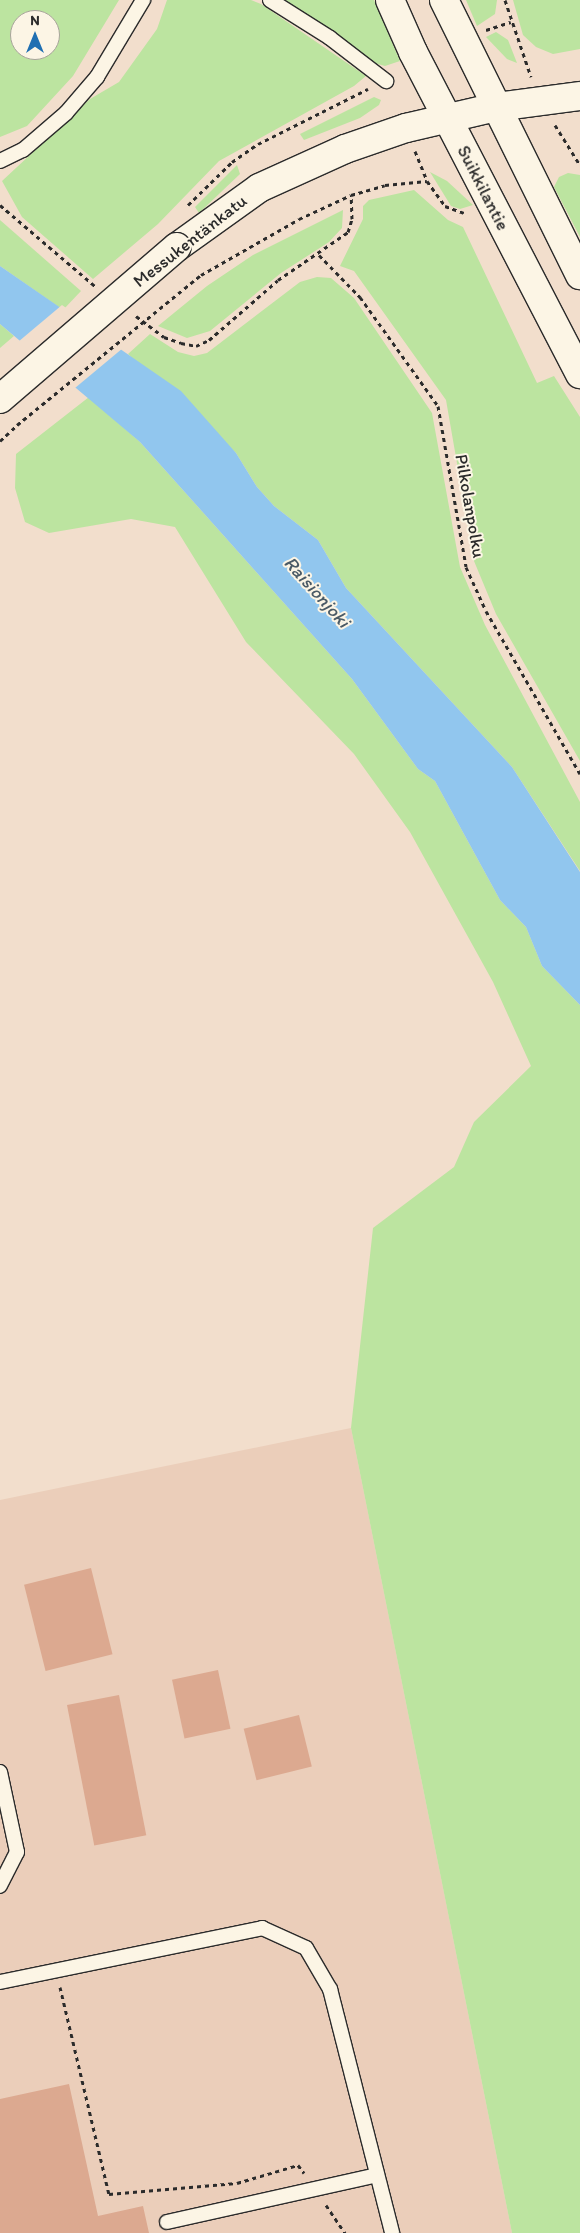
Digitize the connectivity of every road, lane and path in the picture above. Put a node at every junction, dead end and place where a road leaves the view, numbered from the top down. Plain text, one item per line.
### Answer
1 (143, 0) edge
2 (270, 0) edge
3 (390, 0) edge
4 (444, 0) edge
5 (505, 0) edge
6 (511, 22) junction
7 (485, 30) dead end
8 (524, 62) dead end
9 (386, 81) joint
10 (580, 96) edge
11 (496, 107) junction
12 (447, 119) junction
13 (561, 136) dead end
14 (0, 161) edge
15 (580, 164) edge
16 (351, 195) junction
17 (183, 210) dead end
18 (464, 213) dead end
19 (580, 275) edge
20 (580, 374) edge
21 (0, 399) edge
22 (0, 441) edge
23 (580, 774) edge
24 (0, 1772) edge
25 (0, 1886) edge
26 (56, 1970) junction
27 (0, 1982) edge
28 (377, 2175) junction
29 (316, 2190) junction
30 (167, 2222) dead end
31 (345, 2233) edge
32 (392, 2233) edge

1 - 14 lane
2 - 9 lane
3 - 12 main road, Suikkilantie
4 - 11 main road
5 - 6 path
6 - 7 path
6 - 8 path
9 - 17 path
10 - 11 main road, Messukentänkatu
11 - 12 main road, Messukentänkatu
11 - 19 main road
12 - 20 main road, Suikkilantie
12 - 21 main road, Messukentänkatu, bridge
13 - 15 path
16 - 18 path
16 - 22 path, bridge
16 - 23 path, Pilkolanpolku
24 - 25 lane
26 - 27 lane
26 - 28 lane
26 - 29 path
28 - 29 lane
28 - 32 lane
29 - 30 lane
29 - 31 path

